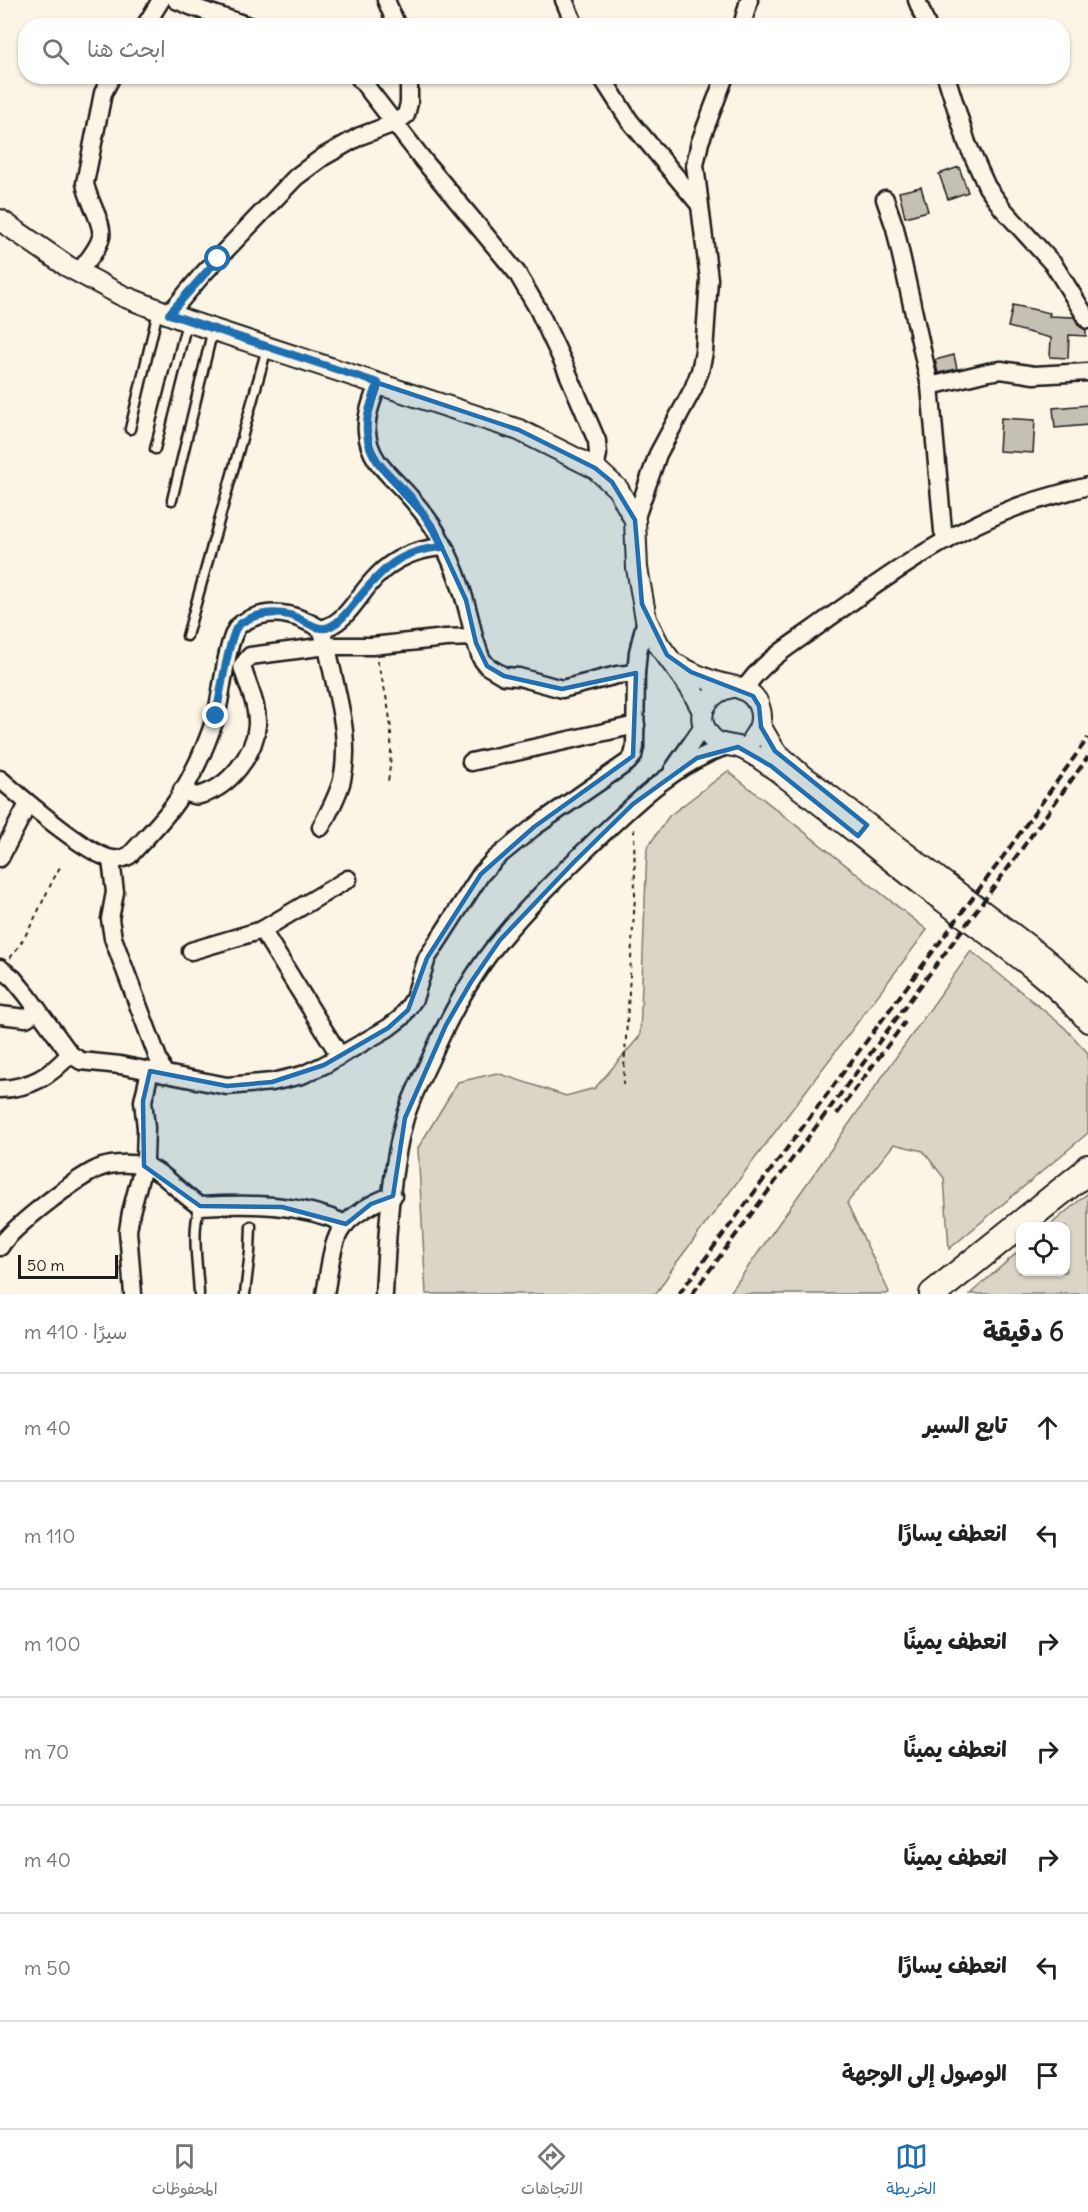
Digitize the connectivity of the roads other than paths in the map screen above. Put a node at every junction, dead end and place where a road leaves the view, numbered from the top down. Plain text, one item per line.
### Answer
1 (161, 0) edge
2 (176, 0) edge
3 (386, 0) edge
4 (564, 0) edge
5 (749, 0) edge
6 (917, 0) edge
7 (150, 18) edge
8 (224, 18) edge
9 (394, 18) edge
10 (572, 18) edge
11 (744, 18) edge
12 (924, 18) edge
13 (108, 84) edge
14 (364, 84) edge
15 (409, 84) edge
16 (606, 84) edge
17 (721, 84) edge
18 (949, 84) edge
19 (395, 123) junction
20 (885, 199) dead end
21 (699, 204) junction
22 (0, 220) edge
23 (78, 273) junction
24 (171, 315) junction
25 (1088, 320) edge
26 (213, 329) junction
27 (267, 348) junction
28 (1088, 372) edge
29 (378, 383) junction
30 (930, 386) junction
31 (130, 429) dead end
32 (156, 449) dead end
33 (595, 468) junction
34 (1088, 486) edge
35 (172, 500) dead end
36 (635, 520) junction
37 (948, 540) junction
38 (443, 547) junction
39 (646, 619) junction
40 (321, 629) junction
41 (187, 636) dead end
42 (474, 637) junction
43 (232, 640) junction
44 (327, 646) junction
45 (247, 659) junction
46 (674, 664) junction
47 (636, 673) junction
48 (739, 689) junction
49 (703, 718) junction
50 (636, 725) junction
51 (761, 727) junction
52 (733, 747) junction
53 (471, 762) dead end
54 (669, 776) junction
55 (0, 779) edge
56 (182, 790) junction
57 (28, 804) junction
58 (321, 827) dead end
59 (862, 830) junction
60 (0, 858) edge
61 (111, 860) junction
62 (348, 879) dead end
63 (262, 930) junction
64 (191, 951) dead end
65 (1036, 962) junction
66 (3, 973) edge
67 (1088, 999) edge
68 (38, 1010) junction
69 (0, 1015) edge
70 (1088, 1022) edge
71 (70, 1054) junction
72 (340, 1056) junction
73 (157, 1072) junction
74 (0, 1089) edge
75 (144, 1166) junction
76 (1086, 1171) edge
77 (393, 1196) junction
78 (200, 1206) junction
79 (346, 1224) junction
80 (251, 1226) dead end
81 (0, 1247) edge
82 (133, 1294) edge
83 (199, 1294) edge
84 (245, 1294) edge
85 (325, 1294) edge
86 (384, 1294) edge
87 (933, 1294) edge

1 - 7 street
2 - 8 street
3 - 9 street
4 - 10 street
5 - 11 street
6 - 12 street
13 - 23 street
14 - 19 street
15 - 19 street
16 - 21 street
17 - 21 street
18 - 25 street
19 - 24 street
19 - 33 street
20 - 30 street
21 - 36 street
22 - 23 street
23 - 24 street
24 - 26 street
24 - 31 lane
24 - 32 lane
26 - 27 street
26 - 35 lane
27 - 29 street
27 - 41 lane
28 - 30 street
29 - 33 street
29 - 38 street
30 - 37 street
33 - 36 street
34 - 37 street
36 - 39 street
37 - 48 street
38 - 40 street
38 - 42 street
39 - 46 street
39 - 47 street
40 - 43 street
40 - 44 street
42 - 44 street
42 - 47 street
43 - 45 street
43 - 56 street
44 - 45 street
44 - 58 street
45 - 56 street
46 - 48 street
46 - 49 street
47 - 50 street
48 - 49 street
48 - 51 street
49 - 52 street
49 - 54 street
50 - 53 street
50 - 72 street
51 - 52 street
51 - 59 street
52 - 54 street
52 - 59 street
54 - 77 street
55 - 57 street
56 - 61 street
57 - 60 street
57 - 61 street
59 - 65 street
61 - 73 street
62 - 63 street
63 - 64 street
63 - 72 street
65 - 67 street
65 - 70 street
66 - 68 street
68 - 69 street
68 - 71 street
71 - 73 street
71 - 74 street
72 - 73 street
73 - 75 street
75 - 78 street
75 - 81 street
75 - 82 street
76 - 87 main road
77 - 79 street
77 - 86 street
78 - 79 street
78 - 83 lane
79 - 85 street
80 - 84 lane

